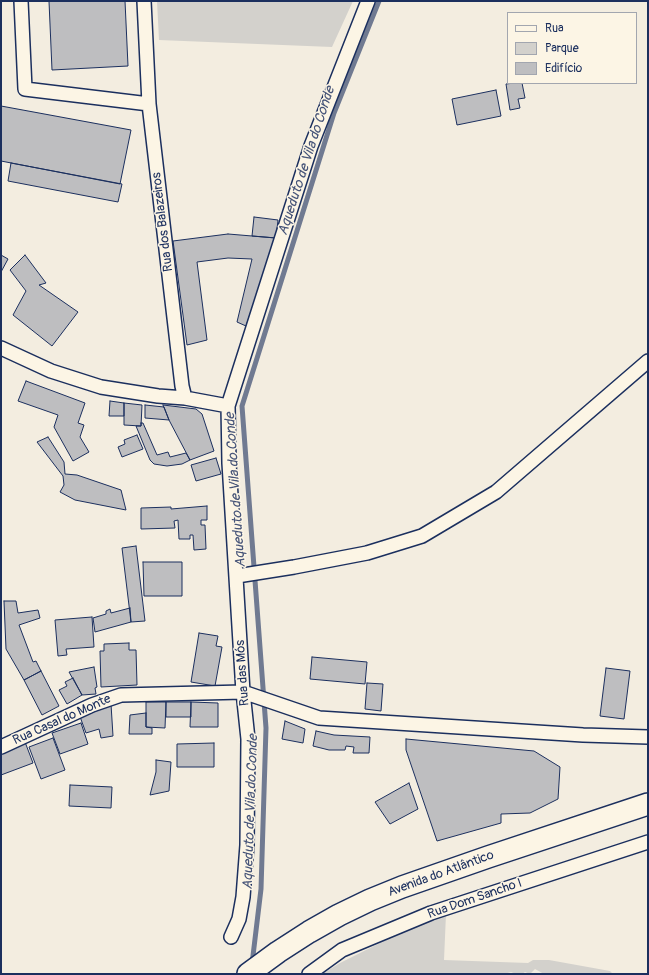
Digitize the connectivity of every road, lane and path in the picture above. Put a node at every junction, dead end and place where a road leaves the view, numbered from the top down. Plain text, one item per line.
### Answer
1 (22, 1) edge
2 (144, 1) edge
3 (368, 1) edge
4 (149, 104) junction
5 (1, 348) edge
6 (648, 362) edge
7 (185, 398) junction
8 (228, 406) junction
9 (237, 576) junction
10 (244, 692) junction
11 (648, 737) edge
12 (1, 747) edge
13 (648, 804) edge
14 (648, 842) edge
15 (231, 937) dead end
16 (248, 974) edge
17 (309, 974) edge

1 - 4 street
2 - 4 street, Rua dos Balazeiros
3 - 8 street, Rua das Mós
4 - 7 street, Rua dos Balazeiros
5 - 7 street
6 - 9 street
7 - 8 street
8 - 9 street, Rua das Mós
9 - 10 street, Rua das Mós
10 - 11 street
10 - 12 street, Rua Casal do Monte
10 - 15 street, Rua das Mós
13 - 16 main road, Avenida do Atlântico
14 - 17 street, Rua Dom Sancho I

